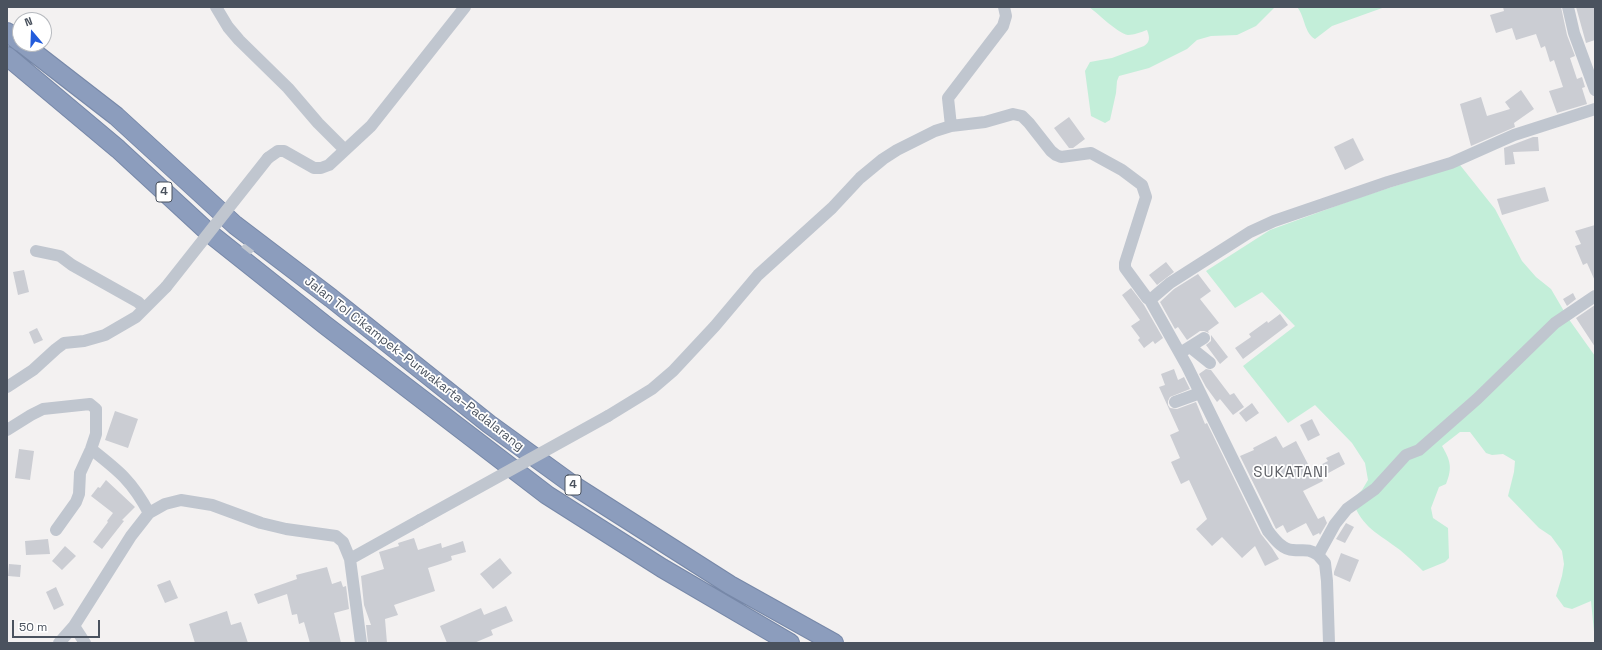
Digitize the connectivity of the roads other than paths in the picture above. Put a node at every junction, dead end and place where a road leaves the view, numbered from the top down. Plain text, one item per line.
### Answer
1 (216, 7) edge
2 (466, 7) edge
3 (1004, 7) edge
4 (1568, 7) edge
5 (33, 52) edge
6 (7, 56) edge
7 (1595, 90) edge
8 (1595, 109) edge
9 (951, 126) junction
10 (345, 150) junction
11 (256, 241) junction
12 (36, 251) dead end
13 (239, 257) junction
14 (1595, 296) edge
15 (1150, 300) junction
16 (144, 308) junction
17 (1204, 338) dead end
18 (1185, 350) junction
19 (1210, 363) dead end
20 (7, 387) edge
21 (1200, 393) junction
22 (1175, 402) dead end
23 (7, 430) edge
24 (91, 449) junction
25 (149, 512) junction
26 (56, 530) dead end
27 (1318, 555) junction
28 (350, 559) junction
29 (74, 626) junction
30 (59, 643) edge
31 (85, 643) edge
32 (361, 643) edge
33 (790, 643) edge
34 (834, 643) edge
35 (1329, 643) edge

1 - 10 street
2 - 10 street
3 - 9 street
4 - 7 street
5 - 11 highway, Jalan Tol Cikampek–Purwakarta–Padalarang / 4
6 - 13 highway, Jalan Tol Cikampek–Purwakarta–Padalarang / 4
8 - 15 street
9 - 15 street
9 - 28 street, bridge
10 - 16 street, bridge
11 - 13 street
11 - 34 highway, Jalan Tol Cikampek–Purwakarta–Padalarang / 4
12 - 16 street
13 - 33 highway, Jalan Tol Cikampek–Purwakarta–Padalarang / 4
14 - 27 street
15 - 18 street
16 - 20 street
17 - 18 street
18 - 19 street
18 - 21 street
21 - 22 street
21 - 27 street
23 - 24 street
24 - 25 street
24 - 26 street
25 - 28 street
25 - 29 street
27 - 35 street
28 - 32 street
29 - 30 street
29 - 31 street

